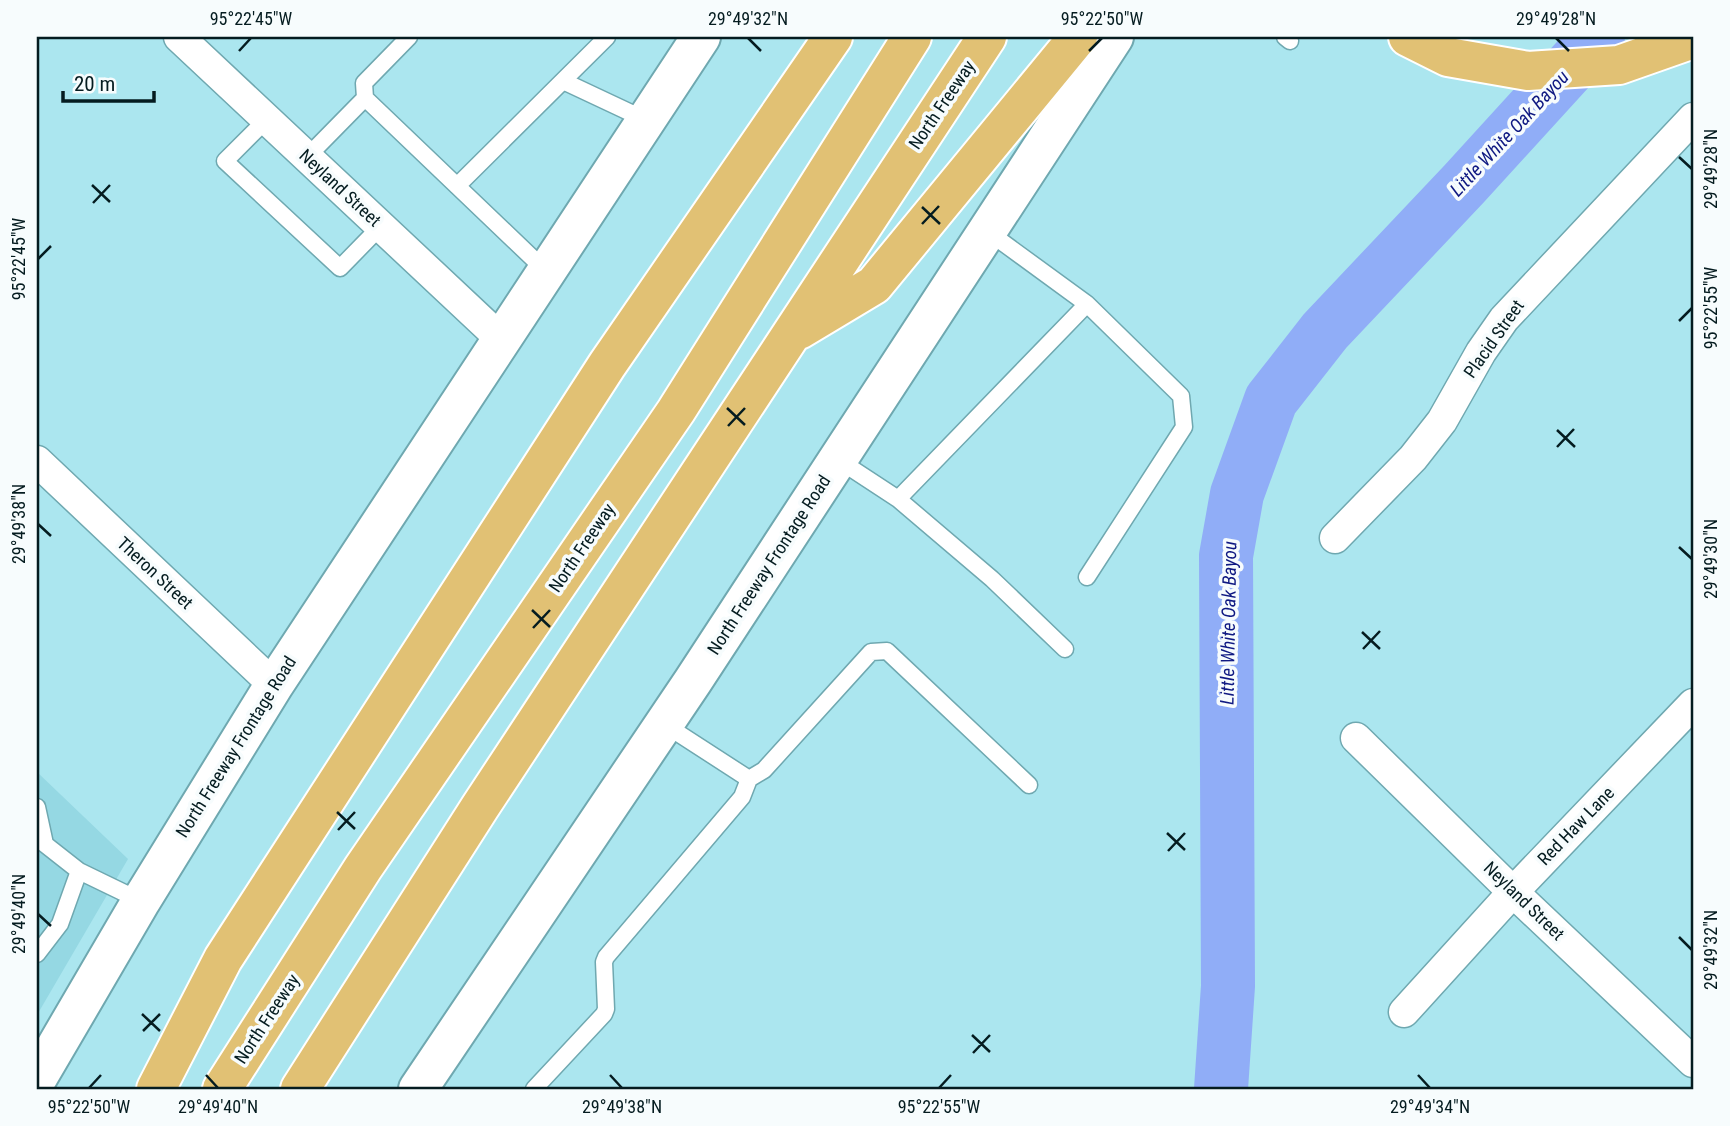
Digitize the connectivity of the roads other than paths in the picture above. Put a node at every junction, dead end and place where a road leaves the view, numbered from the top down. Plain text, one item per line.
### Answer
1 (179, 37) edge
2 (409, 37) edge
3 (607, 37) edge
4 (701, 37) edge
5 (833, 37) edge
6 (912, 37) edge
7 (941, 37) edge
8 (987, 37) edge
9 (1077, 37) edge
10 (1114, 37) edge
11 (1408, 37) edge
12 (1491, 37) edge
13 (1632, 37) edge
14 (1693, 39) edge
15 (562, 82) junction
16 (365, 98) junction
17 (1693, 118) edge
18 (267, 119) junction
19 (646, 120) junction
20 (307, 157) junction
21 (457, 186) junction
22 (381, 226) junction
23 (987, 231) junction
24 (546, 271) junction
25 (1087, 304) junction
26 (789, 336) junction
27 (501, 339) junction
28 (676, 411) junction
29 (837, 459) junction
30 (37, 461) edge
31 (898, 499) junction
32 (1335, 538) dead end
33 (1087, 577) dead end
34 (1065, 649) dead end
35 (274, 685) junction
36 (1693, 704) edge
37 (664, 723) junction
38 (1356, 738) dead end
39 (749, 779) junction
40 (1029, 785) dead end
41 (37, 807) edge
42 (41, 841) edge
43 (79, 871) junction
44 (1513, 892) junction
45 (141, 901) junction
46 (37, 954) edge
47 (1404, 1012) dead end
48 (1693, 1062) edge
49 (37, 1076) edge
50 (156, 1089) edge
51 (222, 1089) edge
52 (300, 1089) edge
53 (418, 1089) edge
54 (534, 1089) edge

1 - 18 street, Neyland Street
2 - 16 lane
3 - 15 lane
4 - 19 main road, North Freeway Frontage Road
5 - 50 highway
6 - 28 highway, North Freeway
7 - 28 highway
8 - 26 highway, North Freeway
9 - 26 highway
10 - 23 main road, North Freeway Frontage Road
11 - 14 highway
12 - 13 highway
15 - 19 lane
15 - 21 lane
16 - 20 lane
16 - 21 lane
17 - 32 street, Placid Street
18 - 20 street, Neyland Street
18 - 22 lane
19 - 24 main road, North Freeway Frontage Road
20 - 22 street, Neyland Street
21 - 24 lane
22 - 27 street, Neyland Street
23 - 25 lane
23 - 29 main road, North Freeway Frontage Road
24 - 27 main road, North Freeway Frontage Road
25 - 31 lane
25 - 33 lane
26 - 52 highway, North Freeway
27 - 35 main road, North Freeway Frontage Road
28 - 51 highway, North Freeway
29 - 31 lane
29 - 37 main road, North Freeway Frontage Road
30 - 35 street, Theron Street
31 - 34 lane
35 - 45 main road, North Freeway Frontage Road
36 - 44 street, Red Haw Lane
37 - 39 lane
37 - 53 main road, North Freeway Frontage Road
38 - 44 street, Neyland Street
39 - 40 lane
39 - 54 lane
41 - 42 lane
42 - 43 lane
43 - 45 lane
43 - 46 lane
44 - 47 street, Red Haw Lane
44 - 48 street, Neyland Street
45 - 49 main road, North Freeway Frontage Road

